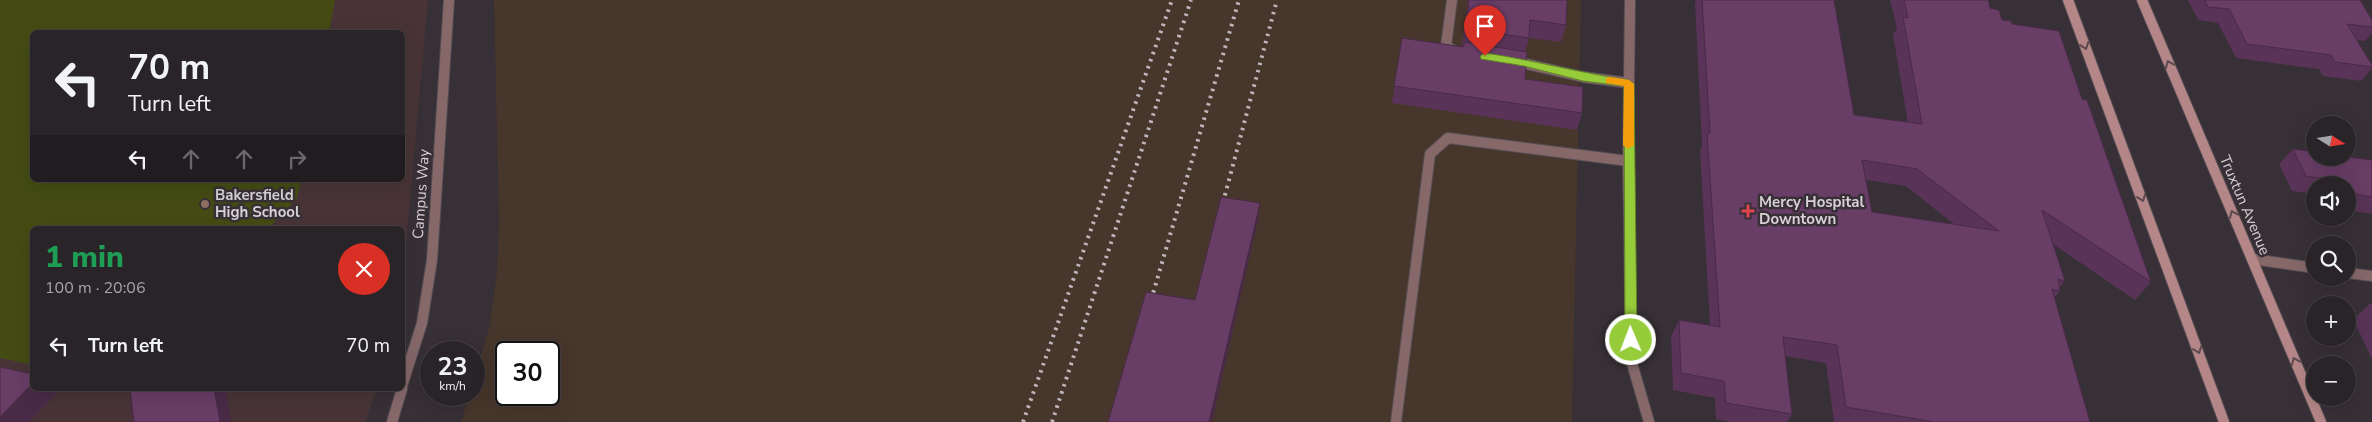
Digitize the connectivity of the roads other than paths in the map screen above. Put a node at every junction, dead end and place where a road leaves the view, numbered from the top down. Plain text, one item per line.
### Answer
1 (448, 0) edge
2 (1452, 0) edge
3 (1630, 0) edge
4 (2068, 0) edge
5 (2142, 0) edge
6 (1465, 53) edge
7 (1504, 59) edge
8 (1629, 84) junction
9 (1628, 161) junction
10 (2252, 259) junction
11 (2306, 267) edge
12 (2356, 274) edge
13 (2372, 276) edge
14 (405, 377) edge
15 (401, 391) edge
16 (392, 422) edge
17 (1396, 422) edge
18 (1649, 422) edge
19 (2224, 422) edge
20 (2321, 422) edge

1 - 14 street, Campus Way
2 - 6 street
3 - 8 street
4 -> 19 main road
10 -> 5 main road, Truxtun Avenue
7 - 8 street
8 - 9 street
9 - 17 street
9 - 18 street
10 - 11 street
20 -> 10 main road, Truxtun Avenue
12 - 13 street
15 - 16 street, Campus Way

